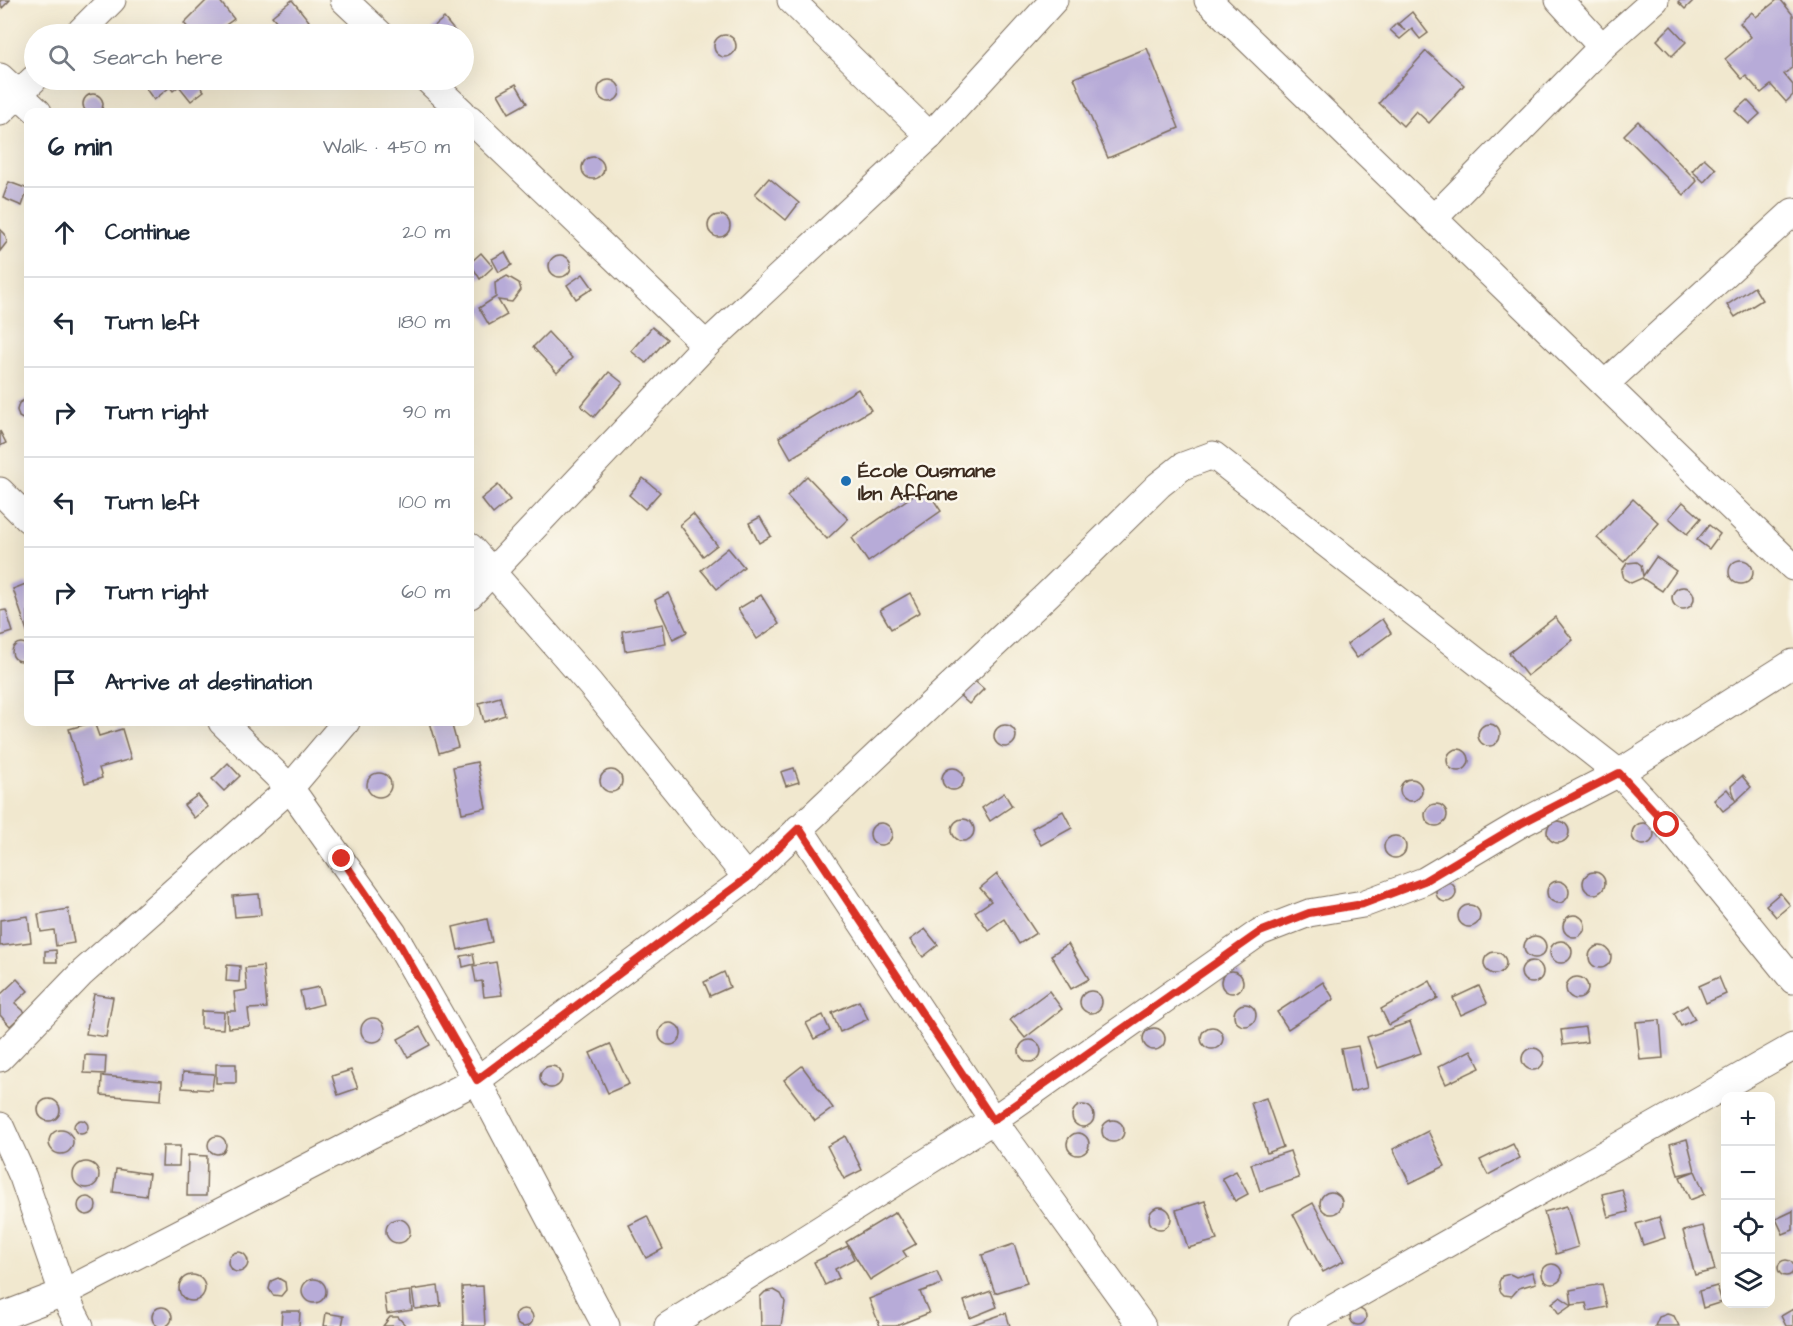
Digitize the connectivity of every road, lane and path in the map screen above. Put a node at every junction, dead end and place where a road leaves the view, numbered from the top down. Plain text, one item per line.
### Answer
1 (112, 0) edge
2 (344, 0) edge
3 (791, 0) edge
4 (1054, 0) edge
5 (1208, 0) edge
6 (1559, 0) edge
7 (1655, 0) edge
8 (88, 24) edge
9 (369, 24) edge
10 (1602, 47) junction
11 (439, 90) edge
12 (458, 108) edge
13 (474, 123) edge
14 (930, 136) junction
15 (1793, 212) edge
16 (1434, 218) junction
17 (706, 345) junction
18 (1605, 384) junction
19 (0, 491) edge
20 (24, 515) edge
21 (474, 552) edge
22 (1793, 567) edge
23 (492, 572) junction
24 (474, 591) edge
25 (1793, 663) edge
26 (226, 726) edge
27 (343, 726) edge
28 (1619, 773) junction
29 (290, 788) junction
30 (799, 828) junction
31 (747, 878) junction
32 (1793, 980) edge
33 (1793, 1047) edge
34 (0, 1058) edge
35 (477, 1080) junction
36 (993, 1120) junction
37 (0, 1126) edge
38 (63, 1293) junction
39 (0, 1317) edge
40 (80, 1326) edge
41 (606, 1326) edge
42 (668, 1326) edge
43 (1142, 1326) edge
44 (1302, 1326) edge

1 - 8 street
2 - 9 street
3 - 14 street
4 - 14 street
5 - 16 street
6 - 10 street
7 - 10 street
10 - 16 street
11 - 12 street
13 - 17 street
14 - 17 street
15 - 18 street
16 - 18 street
17 - 23 street
18 - 22 street
19 - 20 street
21 - 23 street
23 - 24 street
23 - 31 street
25 - 28 street
26 - 29 street
27 - 29 street
28 - 30 street
28 - 32 street
28 - 36 street
29 - 34 street
29 - 35 street
30 - 31 street
30 - 36 street
31 - 35 street
33 - 44 street
35 - 38 street
35 - 41 street
36 - 42 street
36 - 43 street
37 - 38 street
38 - 39 street
38 - 40 street

